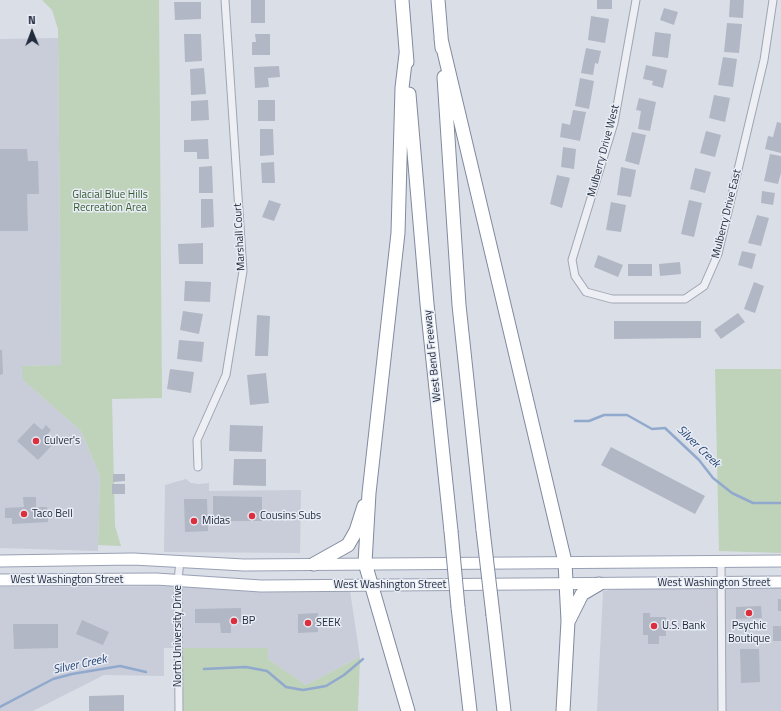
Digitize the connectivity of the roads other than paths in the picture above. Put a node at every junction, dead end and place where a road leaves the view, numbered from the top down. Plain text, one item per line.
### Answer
1 (225, 0) edge
2 (402, 0) edge
3 (438, 0) edge
4 (636, 0) edge
5 (773, 0) edge
6 (441, 39) junction
7 (406, 54) junction
8 (575, 276) joint
9 (198, 467) dead end
10 (370, 493) junction
11 (180, 560) junction
12 (0, 561) edge
13 (721, 561) junction
14 (781, 561) edge
15 (565, 562) junction
16 (314, 564) junction
17 (365, 564) junction
18 (0, 580) edge
19 (178, 581) junction
20 (781, 582) edge
21 (722, 583) junction
22 (567, 584) junction
23 (599, 584) junction
24 (371, 586) junction
25 (568, 621) junction
26 (179, 711) edge
27 (408, 711) edge
28 (470, 711) edge
29 (504, 711) edge
30 (563, 711) edge
31 (722, 711) edge

1 - 9 street, Marshall Court
2 - 7 highway, West Bend Freeway
3 - 6 highway
4 - 8 street, Mulberry Drive West
5 - 8 street, Mulberry Drive East
6 - 15 highway
6 - 29 highway, bridge
7 - 10 highway
7 - 28 highway, West Bend Freeway, bridge
10 - 16 highway
10 - 17 highway
11 - 12 main road, West Washington Street
11 - 16 main road, West Washington Street
11 - 19 street, North University Drive
13 - 14 main road, West Washington Street
13 - 15 main road, West Washington Street
13 - 21 street
15 - 17 main road, West Washington Street
15 - 22 highway
16 - 17 main road, West Washington Street
17 - 24 highway
18 - 19 main road, West Washington Street
19 - 24 main road, West Washington Street
19 - 26 street, North University Drive
20 - 21 main road, West Washington Street
21 - 23 main road, West Washington Street
21 - 31 street
22 - 23 main road, West Washington Street
22 - 24 main road, West Washington Street
22 - 25 highway
23 - 25 highway
24 - 27 highway
25 - 30 highway

